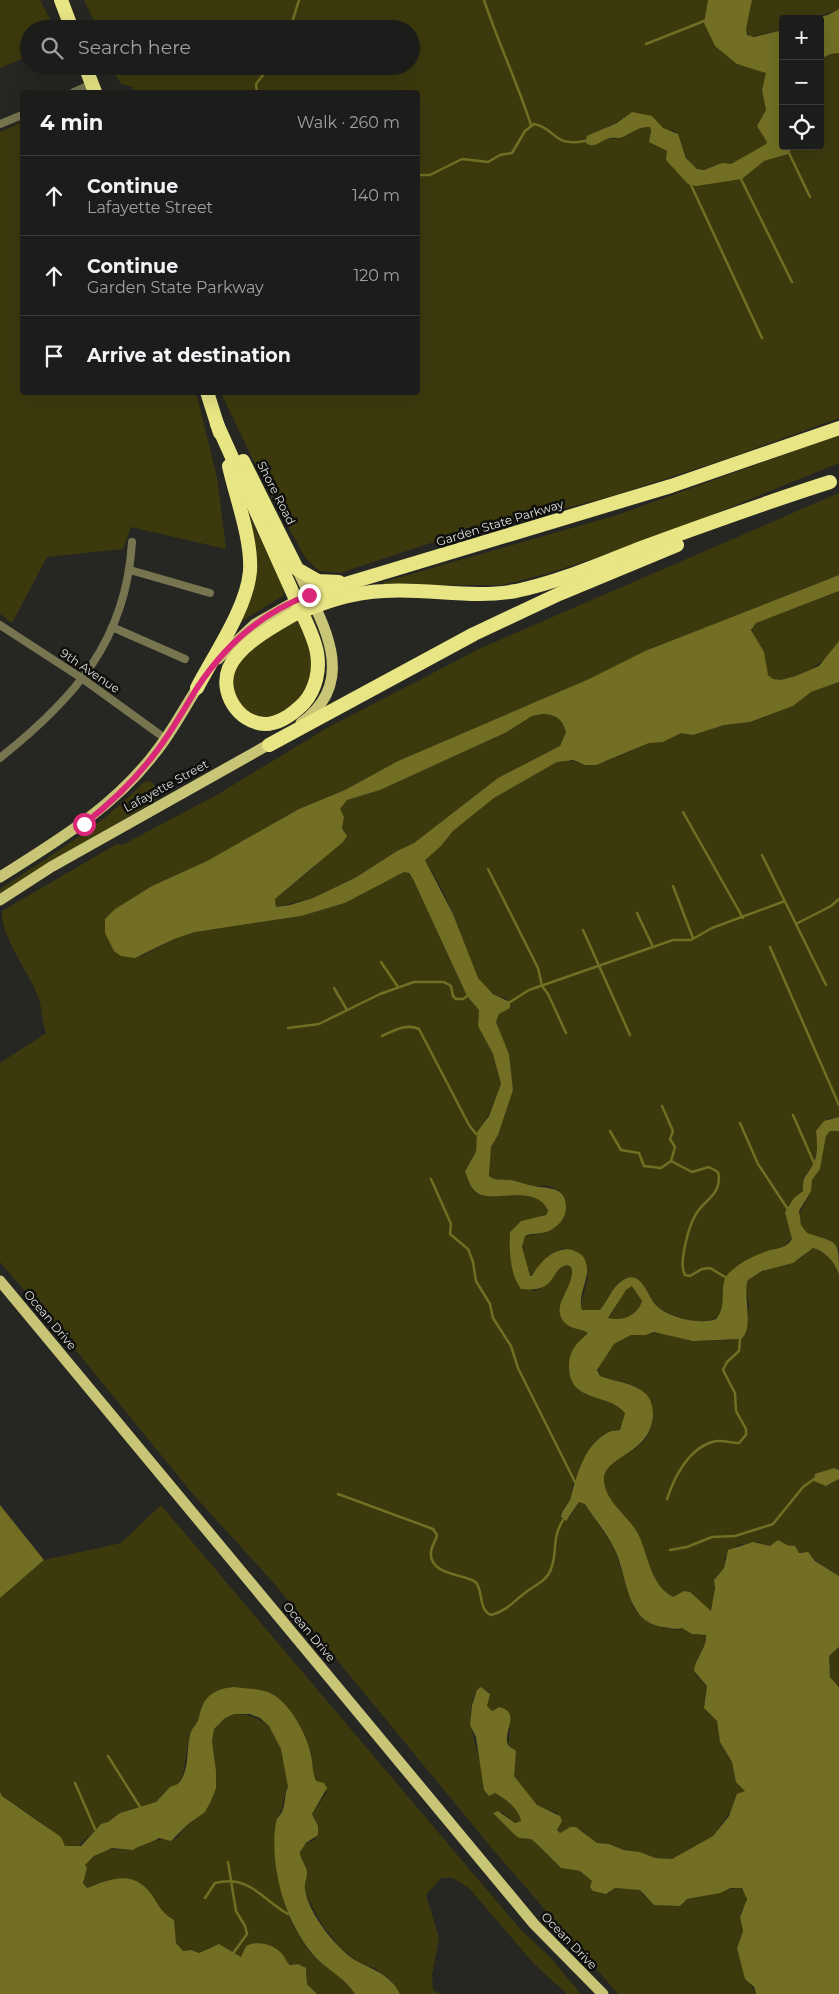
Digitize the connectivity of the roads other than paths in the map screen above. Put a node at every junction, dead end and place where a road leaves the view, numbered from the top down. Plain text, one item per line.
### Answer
1 (61, 0) edge
2 (69, 20) edge
3 (89, 75) edge
4 (94, 88) edge
5 (20, 116) edge
6 (0, 124) edge
7 (208, 395) edge
8 (212, 395) edge
9 (217, 424) junction
10 (839, 428) edge
11 (835, 480) edge
12 (132, 542) dead end
13 (297, 569) junction
14 (130, 570) junction
15 (347, 583) junction
16 (210, 593) dead end
17 (305, 603) junction
18 (0, 625) edge
19 (112, 627) junction
20 (185, 659) dead end
21 (83, 679) junction
22 (197, 688) junction
23 (166, 739) junction
24 (269, 746) junction
25 (0, 758) edge
26 (0, 876) edge
27 (0, 900) edge
28 (0, 1282) edge
29 (603, 1994) edge

1 - 2 highway
3 - 4 highway
5 - 6 street
7 - 9 highway
8 - 13 highway, Shore Road
9 - 17 highway
9 - 22 highway
10 - 15 highway, Garden State Parkway
11 - 17 highway
11 - 24 highway
12 - 14 street
13 - 15 highway
13 - 17 main road, Shore Road
14 - 16 street
14 - 19 street
15 - 17 highway, Garden State Parkway
17 - 17 highway
17 - 22 main road, Garden State Parkway
17 - 24 main road, Lafayette Street
18 - 21 street, 9th Avenue
19 - 20 street
19 - 21 street
21 - 23 street, 9th Avenue
21 - 25 street
22 - 23 main road, Lafayette Street
23 - 26 main road, Lafayette Street
24 - 27 main road, Lafayette Street
28 - 29 main road, Ocean Drive

